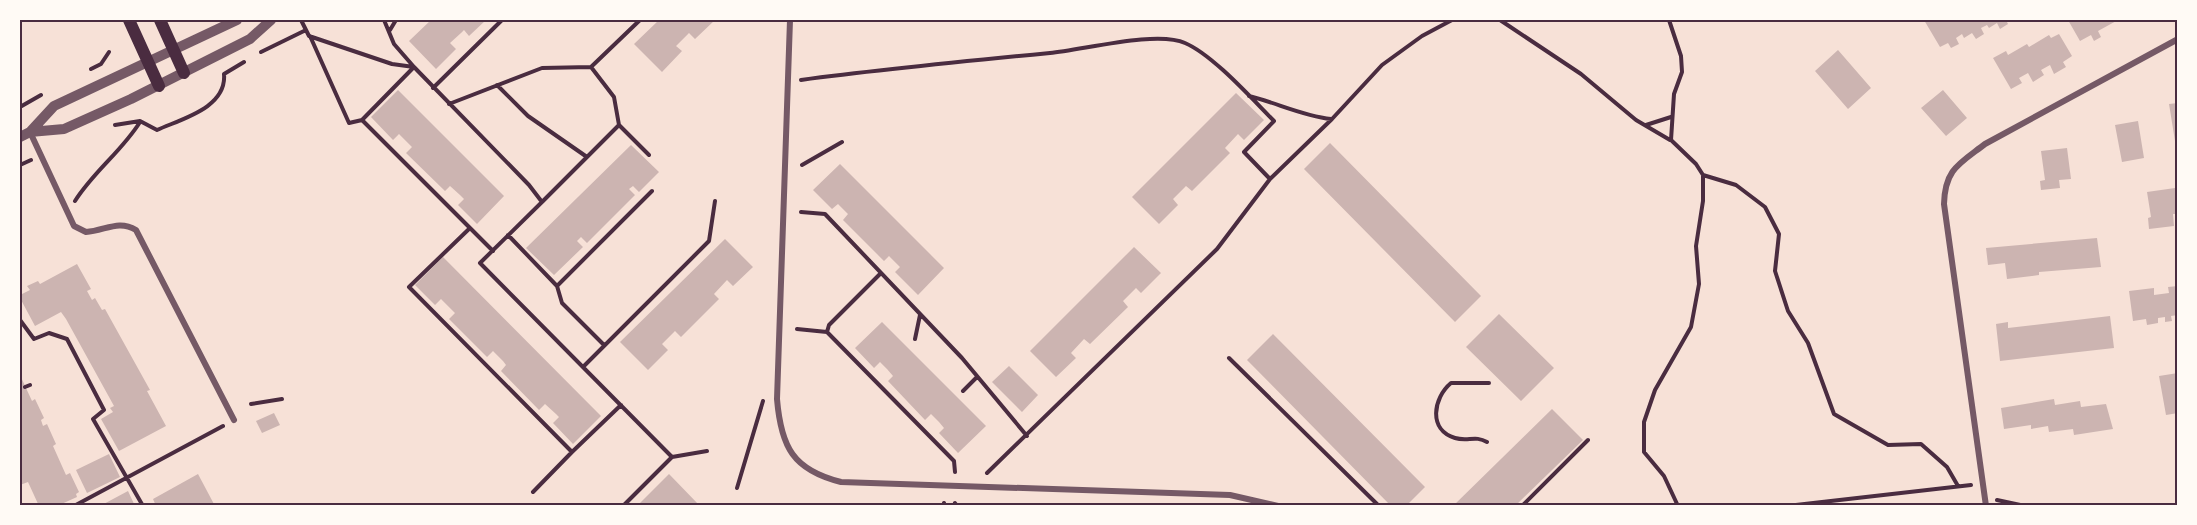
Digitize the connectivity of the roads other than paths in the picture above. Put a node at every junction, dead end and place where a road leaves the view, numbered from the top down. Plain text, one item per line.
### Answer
1 (129, 20) edge
2 (160, 20) edge
3 (237, 20) edge
4 (271, 20) edge
5 (790, 20) edge
6 (2178, 39) edge
7 (173, 48) junction
8 (148, 60) junction
9 (184, 73) junction
10 (159, 86) junction
11 (25, 134) edge
12 (234, 420) road end
13 (1985, 502) edge
14 (1278, 506) edge

1 - 8 main road
2 - 7 main road
3 - 7 street
4 - 9 street
5 - 14 street
6 - 13 street
7 - 8 street
7 - 9 main road
8 - 10 main road
8 - 11 street
9 - 10 street
10 - 11 street
11 - 12 street

